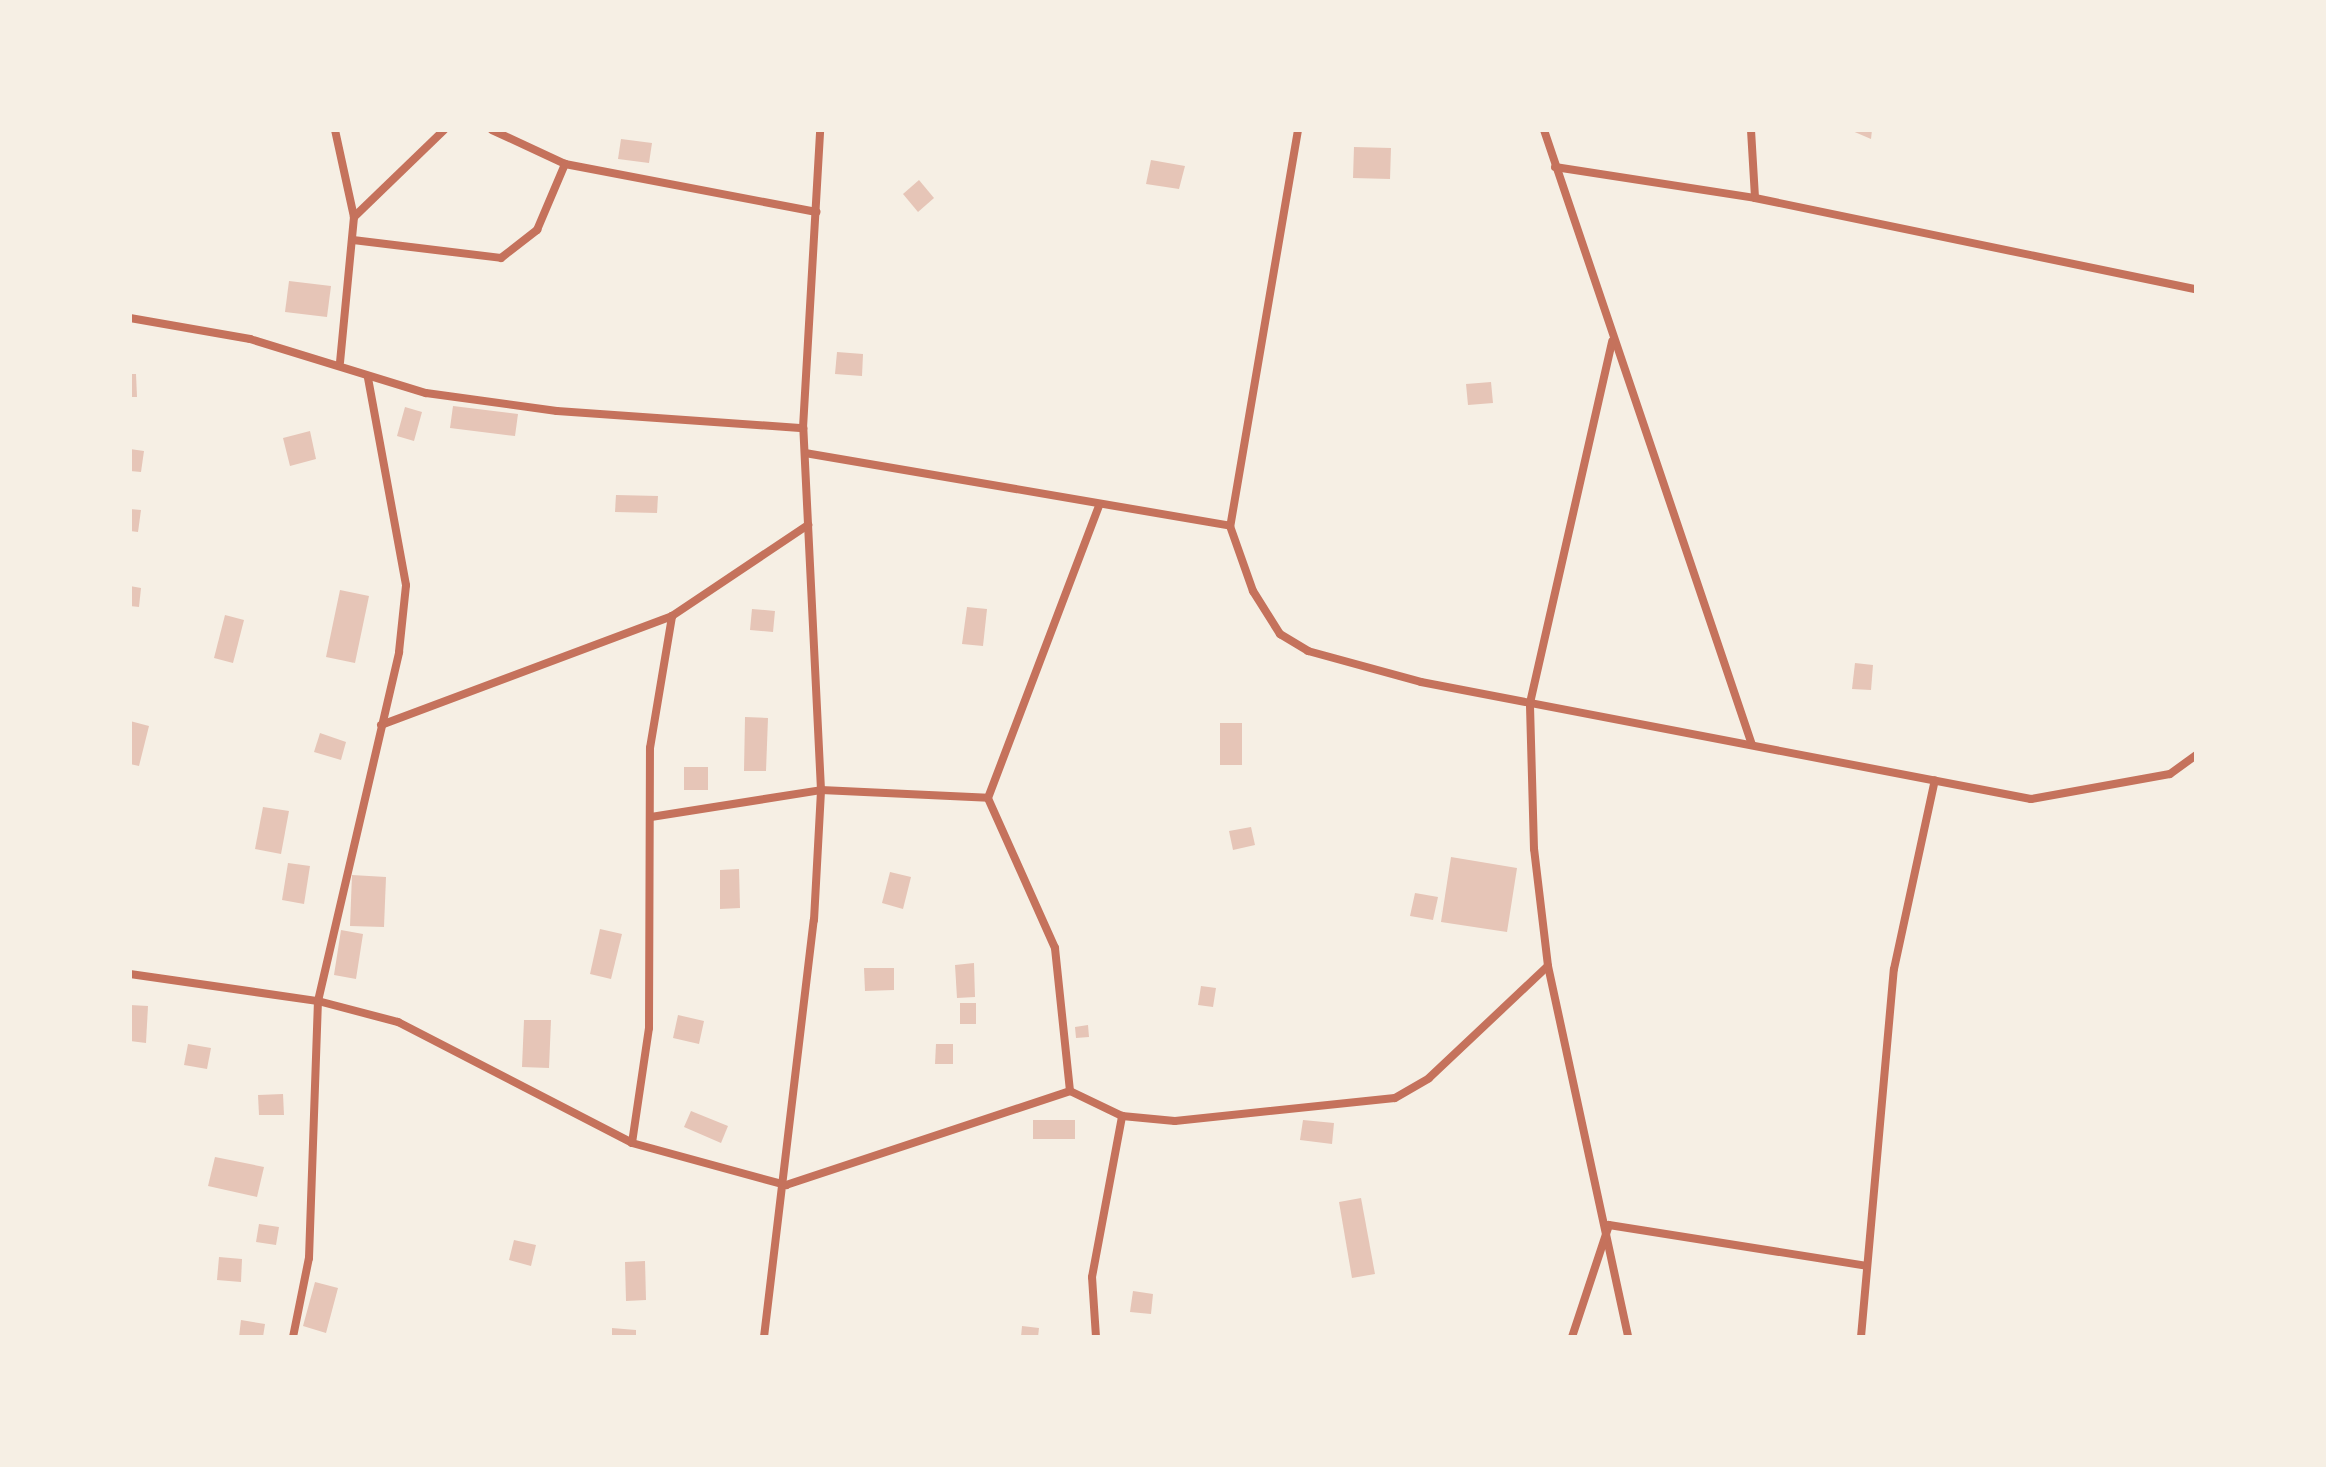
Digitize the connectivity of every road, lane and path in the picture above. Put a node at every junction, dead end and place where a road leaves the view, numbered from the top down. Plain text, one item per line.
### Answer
1 (335, 130) edge
2 (444, 130) edge
3 (492, 130) edge
4 (820, 130) edge
5 (1298, 130) edge
6 (1544, 130) edge
7 (1751, 130) edge
8 (565, 164) junction
9 (1555, 167) junction
10 (1755, 198) junction
11 (816, 212) junction
12 (354, 217) junction
13 (353, 240) junction
14 (2196, 289) edge
15 (130, 318) edge
16 (1612, 341) junction
17 (340, 362) junction
18 (368, 377) junction
19 (803, 428) junction
20 (805, 453) junction
21 (1099, 506) junction
22 (808, 525) junction
23 (1230, 526) junction
24 (672, 616) junction
25 (1530, 703) junction
26 (381, 725) junction
27 (1752, 745) junction
28 (2196, 755) edge
29 (1935, 780) junction
30 (821, 790) junction
31 (988, 798) junction
32 (651, 817) junction
33 (1548, 966) junction
34 (130, 974) edge
35 (318, 1001) junction
36 (1070, 1091) junction
37 (1122, 1116) junction
38 (632, 1143) junction
39 (786, 1185) junction
40 (1609, 1225) junction
41 (1867, 1266) junction
42 (293, 1337) edge
43 (764, 1337) edge
44 (1096, 1337) edge
45 (1572, 1337) edge
46 (1628, 1337) edge
47 (1861, 1337) edge

1 - 12 street
2 - 12 street
3 - 8 street
4 - 11 street
5 - 23 street
6 - 9 street
7 - 10 street
8 - 11 street
8 - 13 street
9 - 10 street
9 - 16 street
10 - 14 street
11 - 19 street
12 - 13 street
13 - 17 street
15 - 17 street
16 - 25 street
16 - 27 street
17 - 18 street
18 - 19 street
18 - 26 street
19 - 20 street
20 - 21 street
20 - 22 street
21 - 23 street
21 - 31 street
22 - 24 street
22 - 30 street
23 - 25 street
24 - 26 street
24 - 32 street
25 - 27 street
25 - 33 street
26 - 35 street
27 - 29 street
28 - 29 street
29 - 41 street
30 - 31 street
30 - 32 street
30 - 39 street
31 - 36 street
32 - 38 street
33 - 37 street
33 - 40 street
34 - 35 street
35 - 38 street
35 - 42 street
36 - 37 street
36 - 39 street
37 - 44 street
38 - 39 street
39 - 43 street
40 - 41 street
40 - 45 street
40 - 46 street
41 - 47 street

